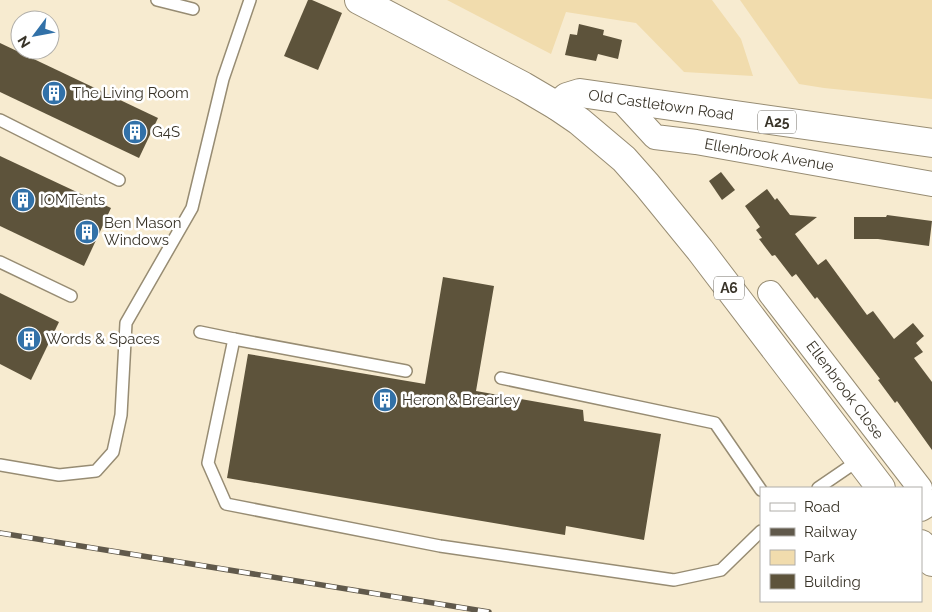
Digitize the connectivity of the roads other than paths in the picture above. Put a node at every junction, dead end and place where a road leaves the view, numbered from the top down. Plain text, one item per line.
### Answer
1 (157, 0) edge
2 (250, 0) edge
3 (360, 0) edge
4 (193, 9) dead end
5 (621, 100) junction
6 (557, 106) junction
7 (0, 120) edge
8 (932, 142) edge
9 (120, 180) dead end
10 (932, 184) edge
11 (0, 262) edge
12 (770, 292) dead end
13 (71, 296) dead end
14 (200, 332) dead end
15 (234, 339) junction
16 (406, 371) dead end
17 (501, 378) dead end
18 (859, 460) junction
19 (0, 465) edge
20 (819, 487) edge
21 (880, 487) edge
22 (917, 487) edge
23 (760, 489) edge
24 (760, 532) edge
25 (922, 546) edge
26 (932, 562) edge

1 - 4 lane
2 - 19 lane
3 - 6 main road, A6
5 - 6 main road, Old Castletown Road / A25
5 - 8 main road, Old Castletown Road / A25
5 - 10 street, Ellenbrook Avenue
6 - 18 main road, A6
7 - 9 lane
11 - 13 lane
12 - 22 street, Ellenbrook Close
14 - 15 lane
15 - 16 lane
15 - 24 lane
17 - 23 lane
18 - 20 lane
18 - 21 main road, A6
25 - 26 main road

